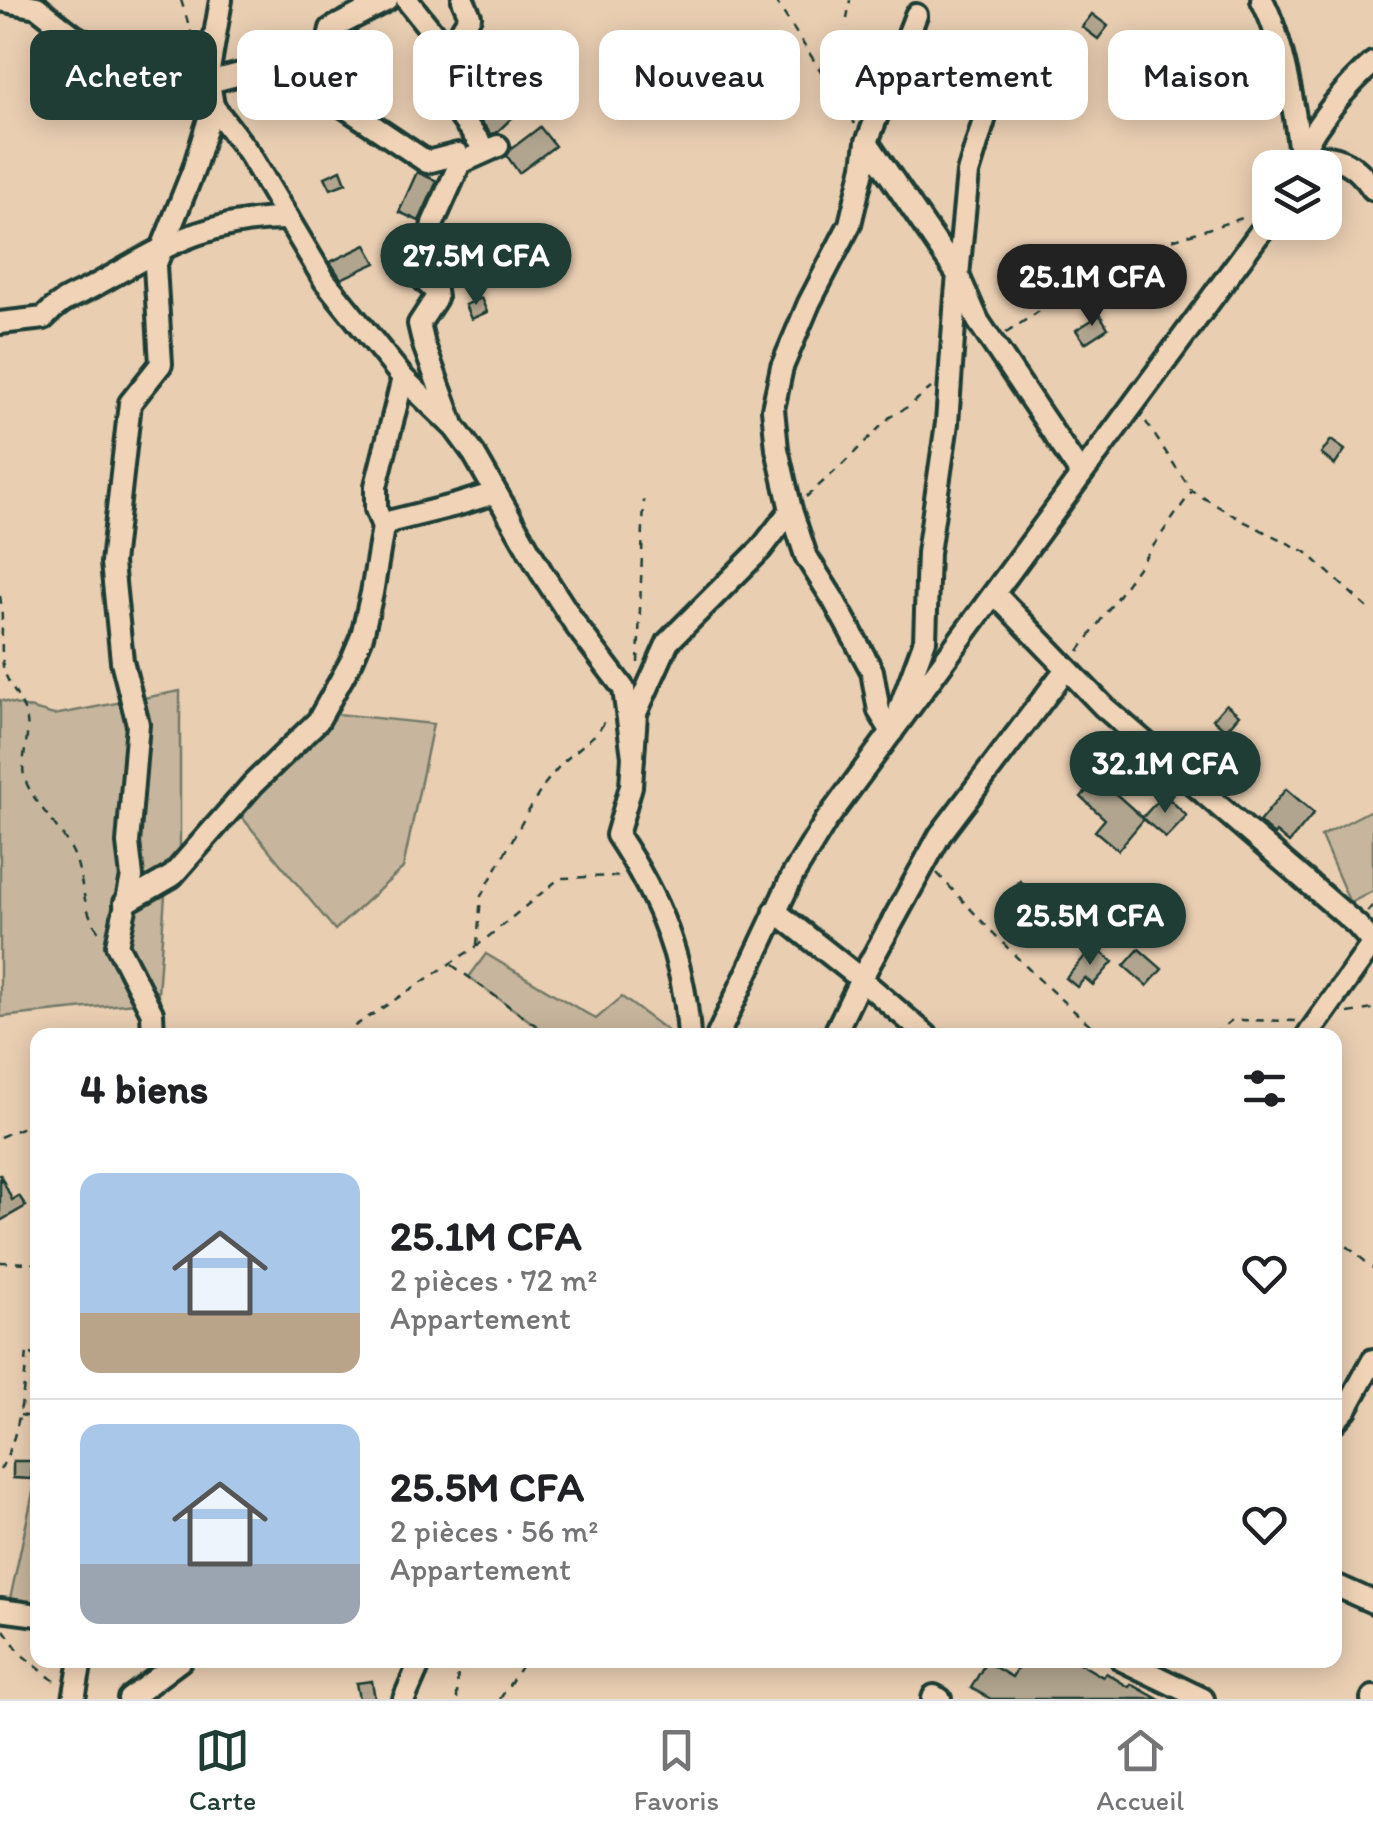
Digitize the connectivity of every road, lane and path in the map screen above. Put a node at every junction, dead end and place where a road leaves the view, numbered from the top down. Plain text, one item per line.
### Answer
1 (0, 0) edge
2 (181, 0) edge
3 (221, 0) edge
4 (387, 0) edge
5 (407, 0) edge
6 (463, 0) edge
7 (775, 0) edge
8 (850, 0) edge
9 (1262, 0) edge
10 (916, 16) dead end
11 (847, 19) dead end
12 (67, 30) edge
13 (191, 30) edge
14 (216, 30) edge
15 (331, 30) edge
16 (431, 30) edge
17 (462, 30) edge
18 (1373, 63) edge
19 (217, 111) edge
20 (209, 120) edge
21 (365, 120) edge
22 (455, 120) edge
23 (462, 120) edge
24 (984, 120) edge
25 (867, 142) junction
26 (1297, 150) edge
27 (1304, 150) edge
28 (459, 158) junction
29 (1342, 159) edge
30 (1373, 189) edge
31 (288, 219) junction
32 (1252, 219) edge
33 (1252, 230) edge
34 (162, 247) junction
35 (958, 275) junction
36 (0, 322) edge
37 (992, 342) junction
38 (951, 370) junction
39 (404, 378) junction
40 (1133, 403) junction
41 (455, 428) junction
42 (1081, 474) junction
43 (1192, 491) junction
44 (494, 492) junction
45 (644, 500) dead end
46 (790, 510) junction
47 (384, 527) junction
48 (995, 594) junction
49 (0, 596) edge
50 (1373, 613) edge
51 (668, 642) junction
52 (1066, 669) junction
53 (607, 718) dead end
54 (892, 732) junction
55 (634, 757) junction
56 (926, 861) junction
57 (629, 876) dead end
58 (125, 903) junction
59 (775, 912) junction
60 (100, 934) dead end
61 (1373, 943) edge
62 (477, 946) junction
63 (451, 964) junction
64 (861, 979) junction
65 (1373, 1008) edge
66 (1313, 1026) edge
67 (153, 1028) edge
68 (353, 1028) edge
69 (539, 1028) edge
70 (688, 1028) edge
71 (721, 1028) edge
72 (837, 1028) edge
73 (918, 1028) edge
74 (1094, 1028) edge
75 (1222, 1028) edge
76 (30, 1124) edge
77 (0, 1137) edge
78 (1342, 1242) edge
79 (0, 1262) edge
80 (30, 1264) edge
81 (1373, 1268) edge
82 (30, 1352) edge
83 (1373, 1360) edge
84 (18, 1414) junction
85 (1342, 1414) edge
86 (30, 1416) edge
87 (0, 1470) edge
88 (1342, 1588) edge
89 (1373, 1602) edge
90 (0, 1610) edge
91 (30, 1613) edge
92 (0, 1625) edge
93 (30, 1661) edge
94 (38, 1668) edge
95 (80, 1668) edge
96 (167, 1668) edge
97 (418, 1668) edge
98 (458, 1668) edge
99 (520, 1668) edge
100 (1139, 1668) edge
101 (74, 1698) edge
102 (129, 1699) edge
103 (404, 1699) edge
104 (457, 1699) edge
105 (500, 1699) edge
106 (1203, 1699) edge

1 - 12 street
2 - 13 path
3 - 14 street
4 - 15 street
5 - 16 street
6 - 17 street
7 - 25 path
8 - 11 path
9 - 26 street
10 - 25 street
18 - 27 street
19 - 31 street
20 - 34 street
21 - 28 street
22 - 28 street
23 - 28 street
24 - 35 street
25 - 35 street
25 - 46 street
28 - 41 street
29 - 30 street
31 - 34 street
31 - 39 street
32 - 37 path
33 - 40 street
34 - 36 street
34 - 58 street
35 - 37 street
35 - 38 street
37 - 42 street
38 - 46 path
38 - 54 street
39 - 41 street
39 - 47 street
40 - 42 street
40 - 43 path
41 - 44 street
42 - 48 street
43 - 50 path
43 - 52 path
44 - 47 street
44 - 55 street
45 - 51 path
46 - 51 street
46 - 54 street
47 - 58 street
48 - 52 street
48 - 54 street
49 - 60 path
51 - 55 street
52 - 56 street
52 - 61 street
53 - 62 path
54 - 59 street
55 - 70 street
56 - 64 street
56 - 74 path
57 - 62 path
58 - 67 street
59 - 64 street
59 - 71 street
61 - 66 street
62 - 63 path
63 - 68 path
63 - 69 path
64 - 72 street
64 - 73 street
65 - 66 path
66 - 75 path
76 - 77 path
78 - 81 path
79 - 80 path
82 - 84 path
83 - 85 street
84 - 86 path
84 - 87 path
88 - 89 street
90 - 91 street
92 - 93 path
94 - 101 path
95 - 101 street
96 - 102 street
97 - 103 street
98 - 104 path
99 - 105 path
100 - 106 street

